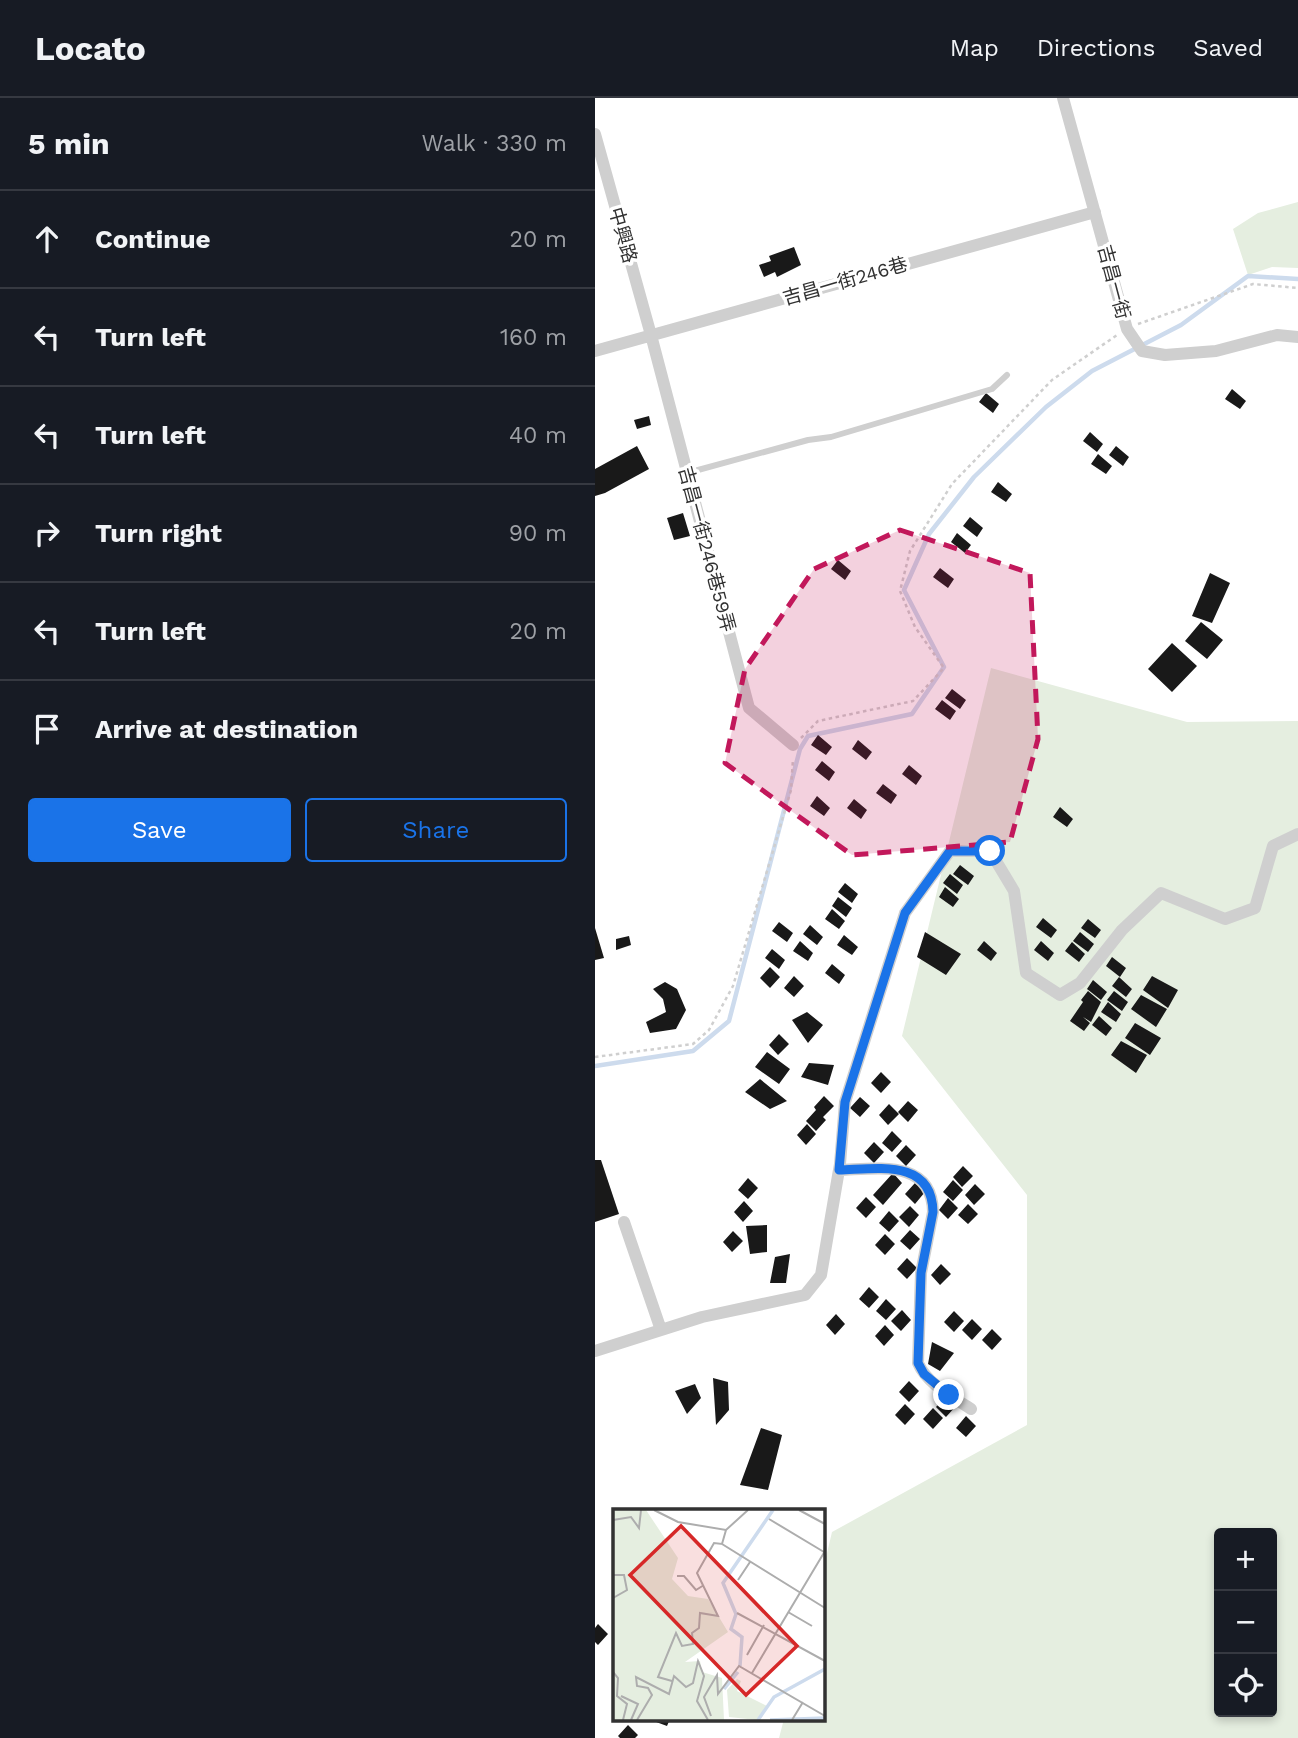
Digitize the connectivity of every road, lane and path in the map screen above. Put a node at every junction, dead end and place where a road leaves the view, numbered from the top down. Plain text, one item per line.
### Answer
1 (1063, 98) edge
2 (595, 134) edge
3 (1095, 212) junction
4 (1298, 288) edge
5 (1126, 329) junction
6 (651, 335) junction
7 (1298, 337) edge
8 (595, 351) edge
9 (1007, 375) dead end
10 (687, 473) junction
11 (793, 745) junction
12 (1298, 834) edge
13 (595, 1057) edge
14 (839, 1170) junction
15 (624, 1222) dead end
16 (661, 1330) junction
17 (595, 1351) edge
18 (971, 1409) dead end

1 - 3 street, 吉昌一街
2 - 6 street, 中興路
3 - 5 street, 吉昌一街
3 - 6 street, 吉昌一街246巷
4 - 5 path
5 - 7 street, 吉昌一街
5 - 11 path
6 - 8 street, 吉昌一街246巷
6 - 10 street, 吉昌一街246巷59弄
9 - 10 lane
10 - 11 street, 吉昌一街246巷59弄
11 - 13 path
12 - 14 street
14 - 16 street
14 - 18 street
15 - 16 street
16 - 17 street

